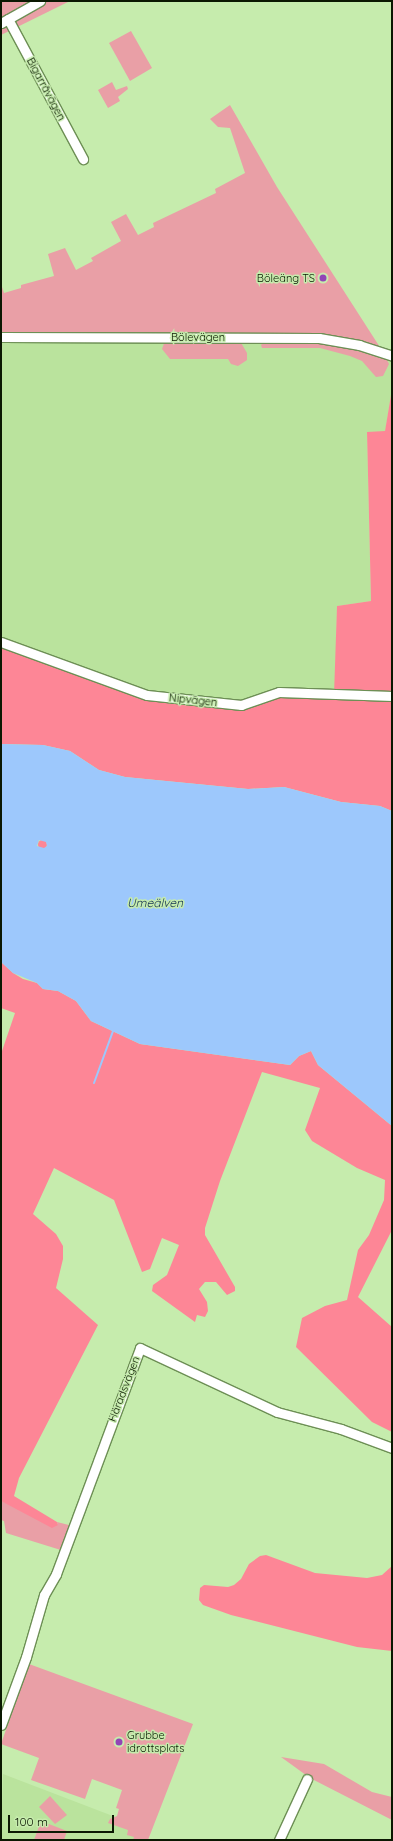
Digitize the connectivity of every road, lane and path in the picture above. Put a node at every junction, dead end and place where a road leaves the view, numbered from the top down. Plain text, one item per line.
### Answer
1 (25, 1) edge
2 (40, 1) edge
3 (20, 12) junction
4 (5, 21) edge
5 (83, 159) dead end
6 (1, 337) edge
7 (392, 356) edge
8 (1, 642) edge
9 (392, 696) edge
10 (392, 1448) edge
11 (1, 1725) edge
12 (307, 1779) dead end
13 (279, 1840) edge

1 - 3 street
2 - 3 street
3 - 4 street
4 - 5 street, Bigarråvägen
6 - 7 street, Bölevägen
8 - 9 street, Nipvägen
10 - 11 street, Häradsvägen
12 - 13 street

